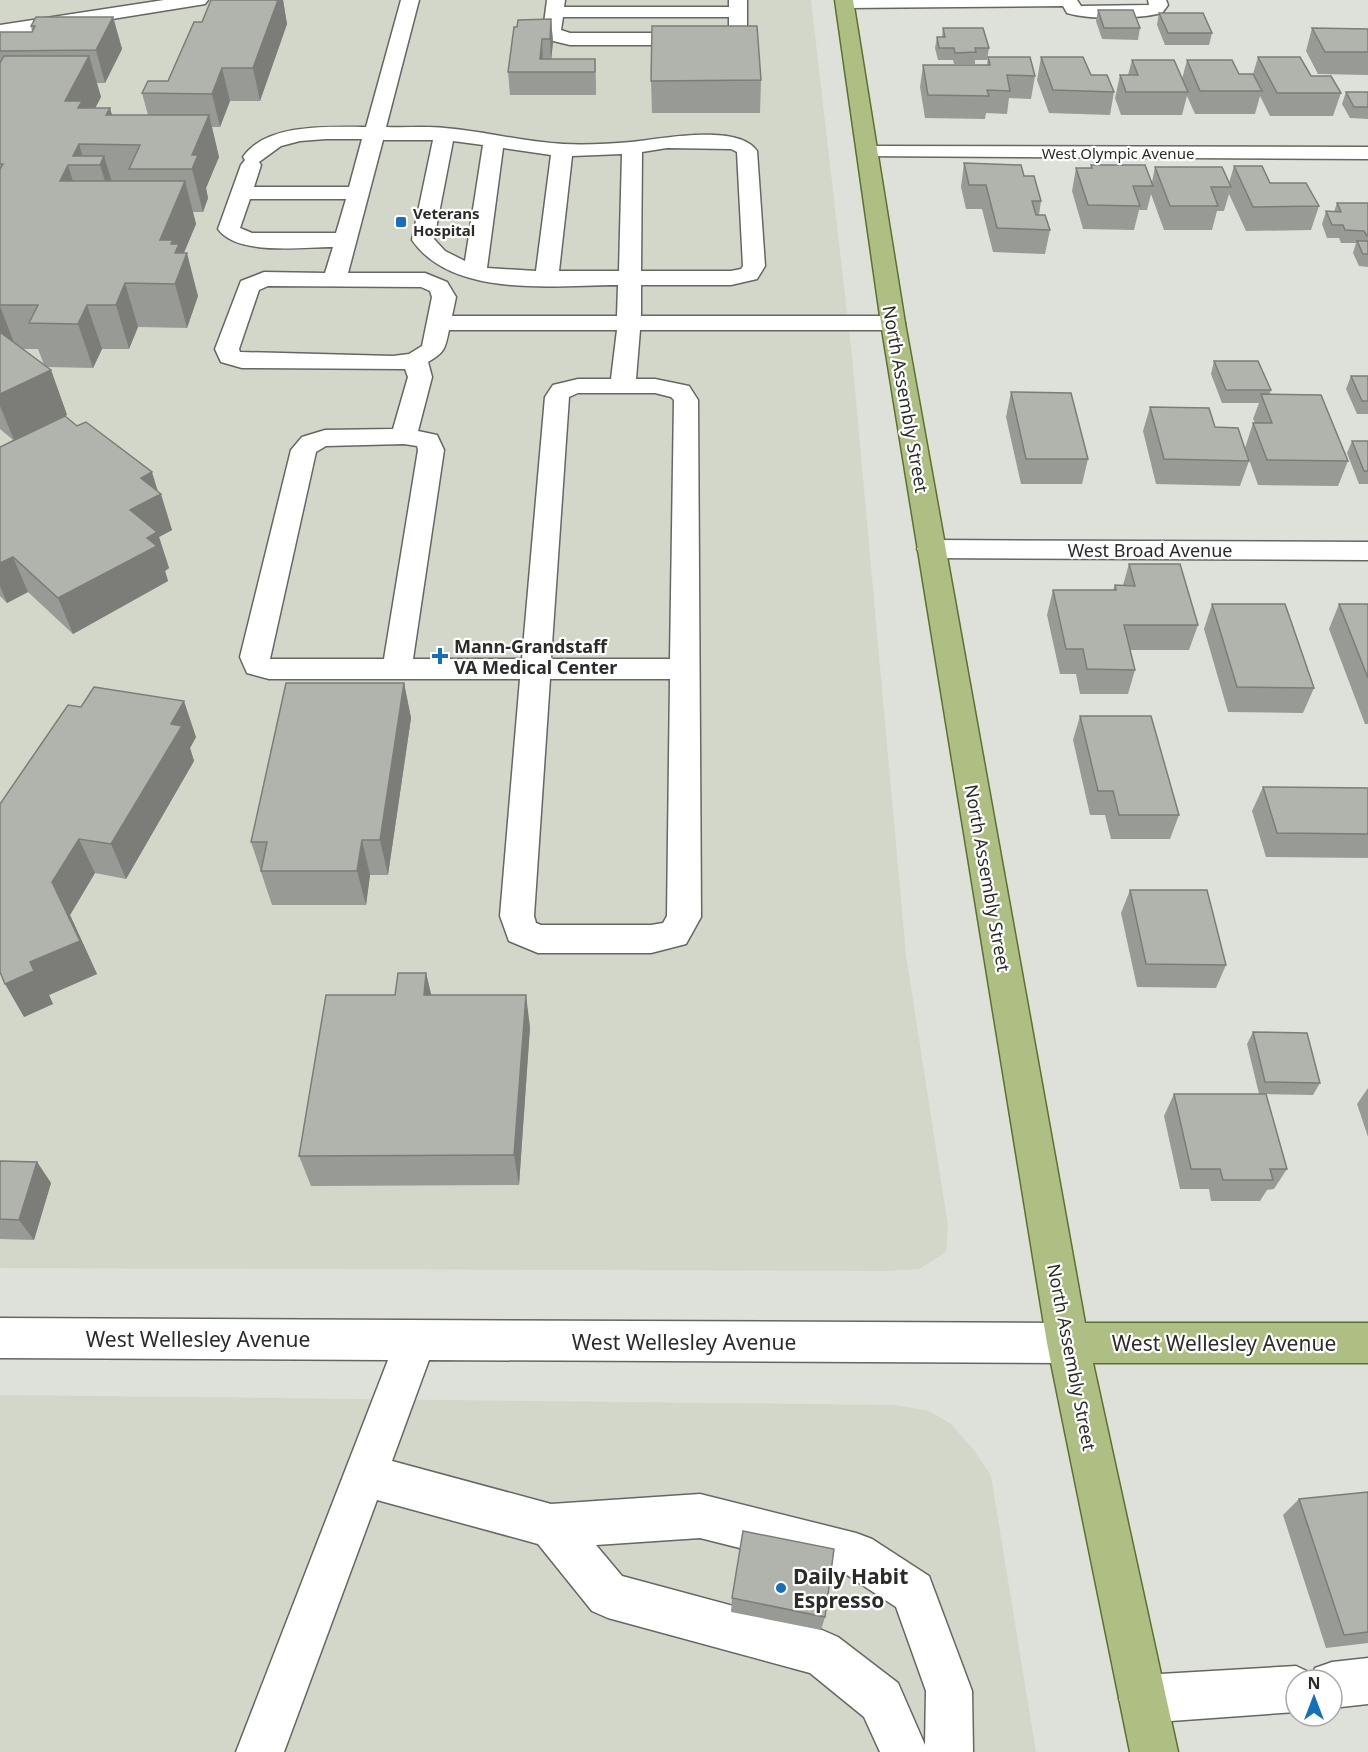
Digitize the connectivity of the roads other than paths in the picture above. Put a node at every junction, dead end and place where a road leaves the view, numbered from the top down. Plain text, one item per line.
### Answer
1 (199, 0) edge
2 (410, 0) edge
3 (1157, 0) edge
4 (845, 1) edge
5 (1069, 1) edge
6 (555, 6) edge
7 (738, 6) edge
8 (0, 31) edge
9 (374, 134) junction
10 (444, 134) junction
11 (495, 141) junction
12 (632, 148) junction
13 (562, 150) junction
14 (867, 152) junction
15 (1368, 153) edge
16 (241, 193) junction
17 (358, 193) junction
18 (345, 240) junction
19 (474, 271) junction
20 (547, 278) junction
21 (335, 279) junction
22 (630, 279) junction
23 (439, 323) junction
24 (893, 323) junction
25 (628, 324) junction
26 (415, 360) junction
27 (623, 386) junction
28 (404, 436) junction
29 (932, 549) junction
30 (1368, 551) edge
31 (397, 669) junction
32 (536, 669) junction
33 (685, 669) junction
34 (0, 1338) edge
35 (416, 1340) junction
36 (1068, 1343) junction
37 (1368, 1343) edge
38 (365, 1475) junction
39 (551, 1526) junction
40 (1368, 1681) edge
41 (1344, 1684) edge
42 (1284, 1691) edge
43 (1143, 1699) junction
44 (260, 1752) edge
45 (904, 1752) edge
46 (949, 1752) edge
47 (1154, 1752) edge

1 - 8 street
2 - 9 street
3 - 5 street
4 - 5 street
4 - 14 main road, North Assembly Street
6 - 7 street
6 - 7 street
9 - 10 street
9 - 16 street
9 - 17 street
10 - 11 street
10 - 19 street
11 - 13 street
11 - 19 street
12 - 13 street
12 - 22 street
12 - 22 street
13 - 20 street
14 - 15 street, West Olympic Avenue
14 - 24 main road, North Assembly Street
16 - 17 street
16 - 18 street
17 - 18 street
18 - 21 street
19 - 20 street
20 - 22 street
21 - 23 street
21 - 26 street
22 - 25 street
23 - 25 street
23 - 26 street
24 - 25 street
24 - 29 main road, North Assembly Street
25 - 27 street
26 - 28 street
27 - 32 street
27 - 33 street
28 - 31 street
28 - 31 street
29 - 30 street, West Broad Avenue
29 - 36 main road, North Assembly Street
31 - 32 street
32 - 33 street
32 - 33 street
34 - 35 street, West Wellesley Avenue
35 - 36 street, West Wellesley Avenue
35 - 38 street
36 - 37 main road, West Wellesley Avenue
36 - 43 main road, North Assembly Street
38 - 39 street
38 - 44 street
39 - 45 street
39 - 46 street
40 - 41 street
42 - 43 street
43 - 47 main road, North Assembly Street

